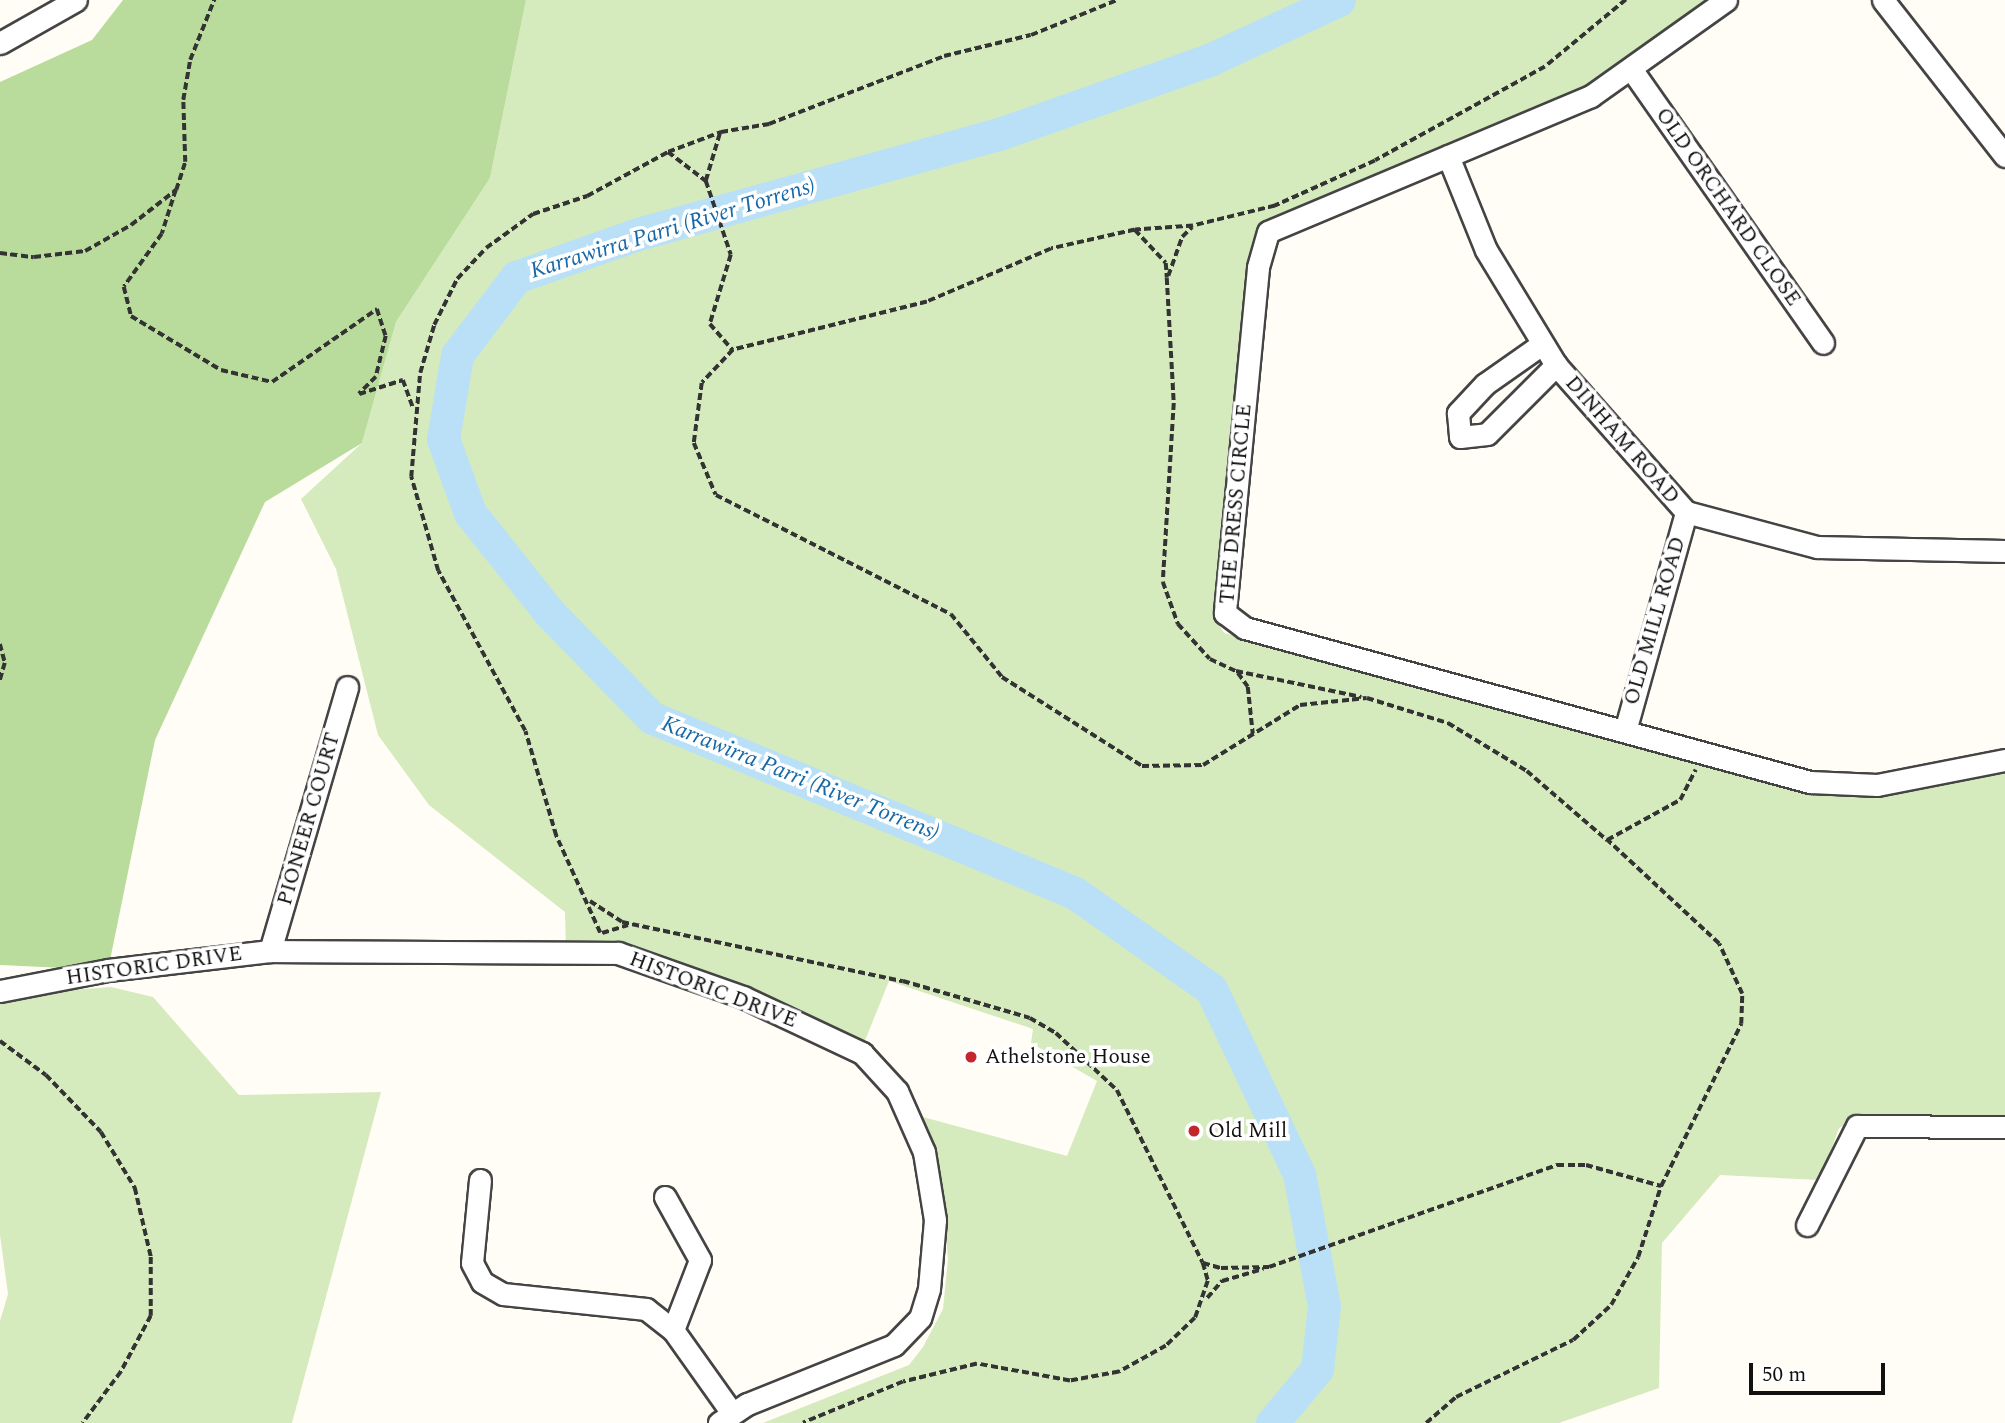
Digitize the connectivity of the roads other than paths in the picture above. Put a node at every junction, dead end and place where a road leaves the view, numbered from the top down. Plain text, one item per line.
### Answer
1 (76, 0) edge
2 (1726, 0) edge
3 (1883, 0) edge
4 (0, 43) edge
5 (1632, 70) junction
6 (1448, 156) junction
7 (2005, 156) edge
8 (1824, 343) dead end
9 (1542, 344) junction
10 (1556, 365) junction
11 (1686, 512) junction
12 (2005, 551) edge
13 (347, 687) dead end
14 (1625, 731) junction
15 (2005, 760) edge
16 (270, 951) junction
17 (0, 991) edge
18 (2005, 1127) edge
19 (480, 1180) dead end
20 (665, 1197) dead end
21 (1807, 1225) dead end
22 (673, 1330) junction
23 (725, 1418) edge

1 - 4 street
2 - 5 street, THE DRESS CIRCLE
3 - 7 street
5 - 6 street, THE DRESS CIRCLE
5 - 8 street, OLD ORCHARD CLOSE
6 - 9 street, DINHAM ROAD
6 - 14 street, THE DRESS CIRCLE
9 - 10 street, DINHAM ROAD
9 - 10 street
10 - 11 street, DINHAM ROAD
11 - 12 street, DINHAM ROAD
11 - 14 street, OLD MILL ROAD
13 - 16 street, PIONEER COURT
14 - 15 street, THE DRESS CIRCLE
16 - 17 street, HISTORIC DRIVE
16 - 23 street, HISTORIC DRIVE
18 - 21 street
19 - 22 street
20 - 22 street
22 - 23 street

